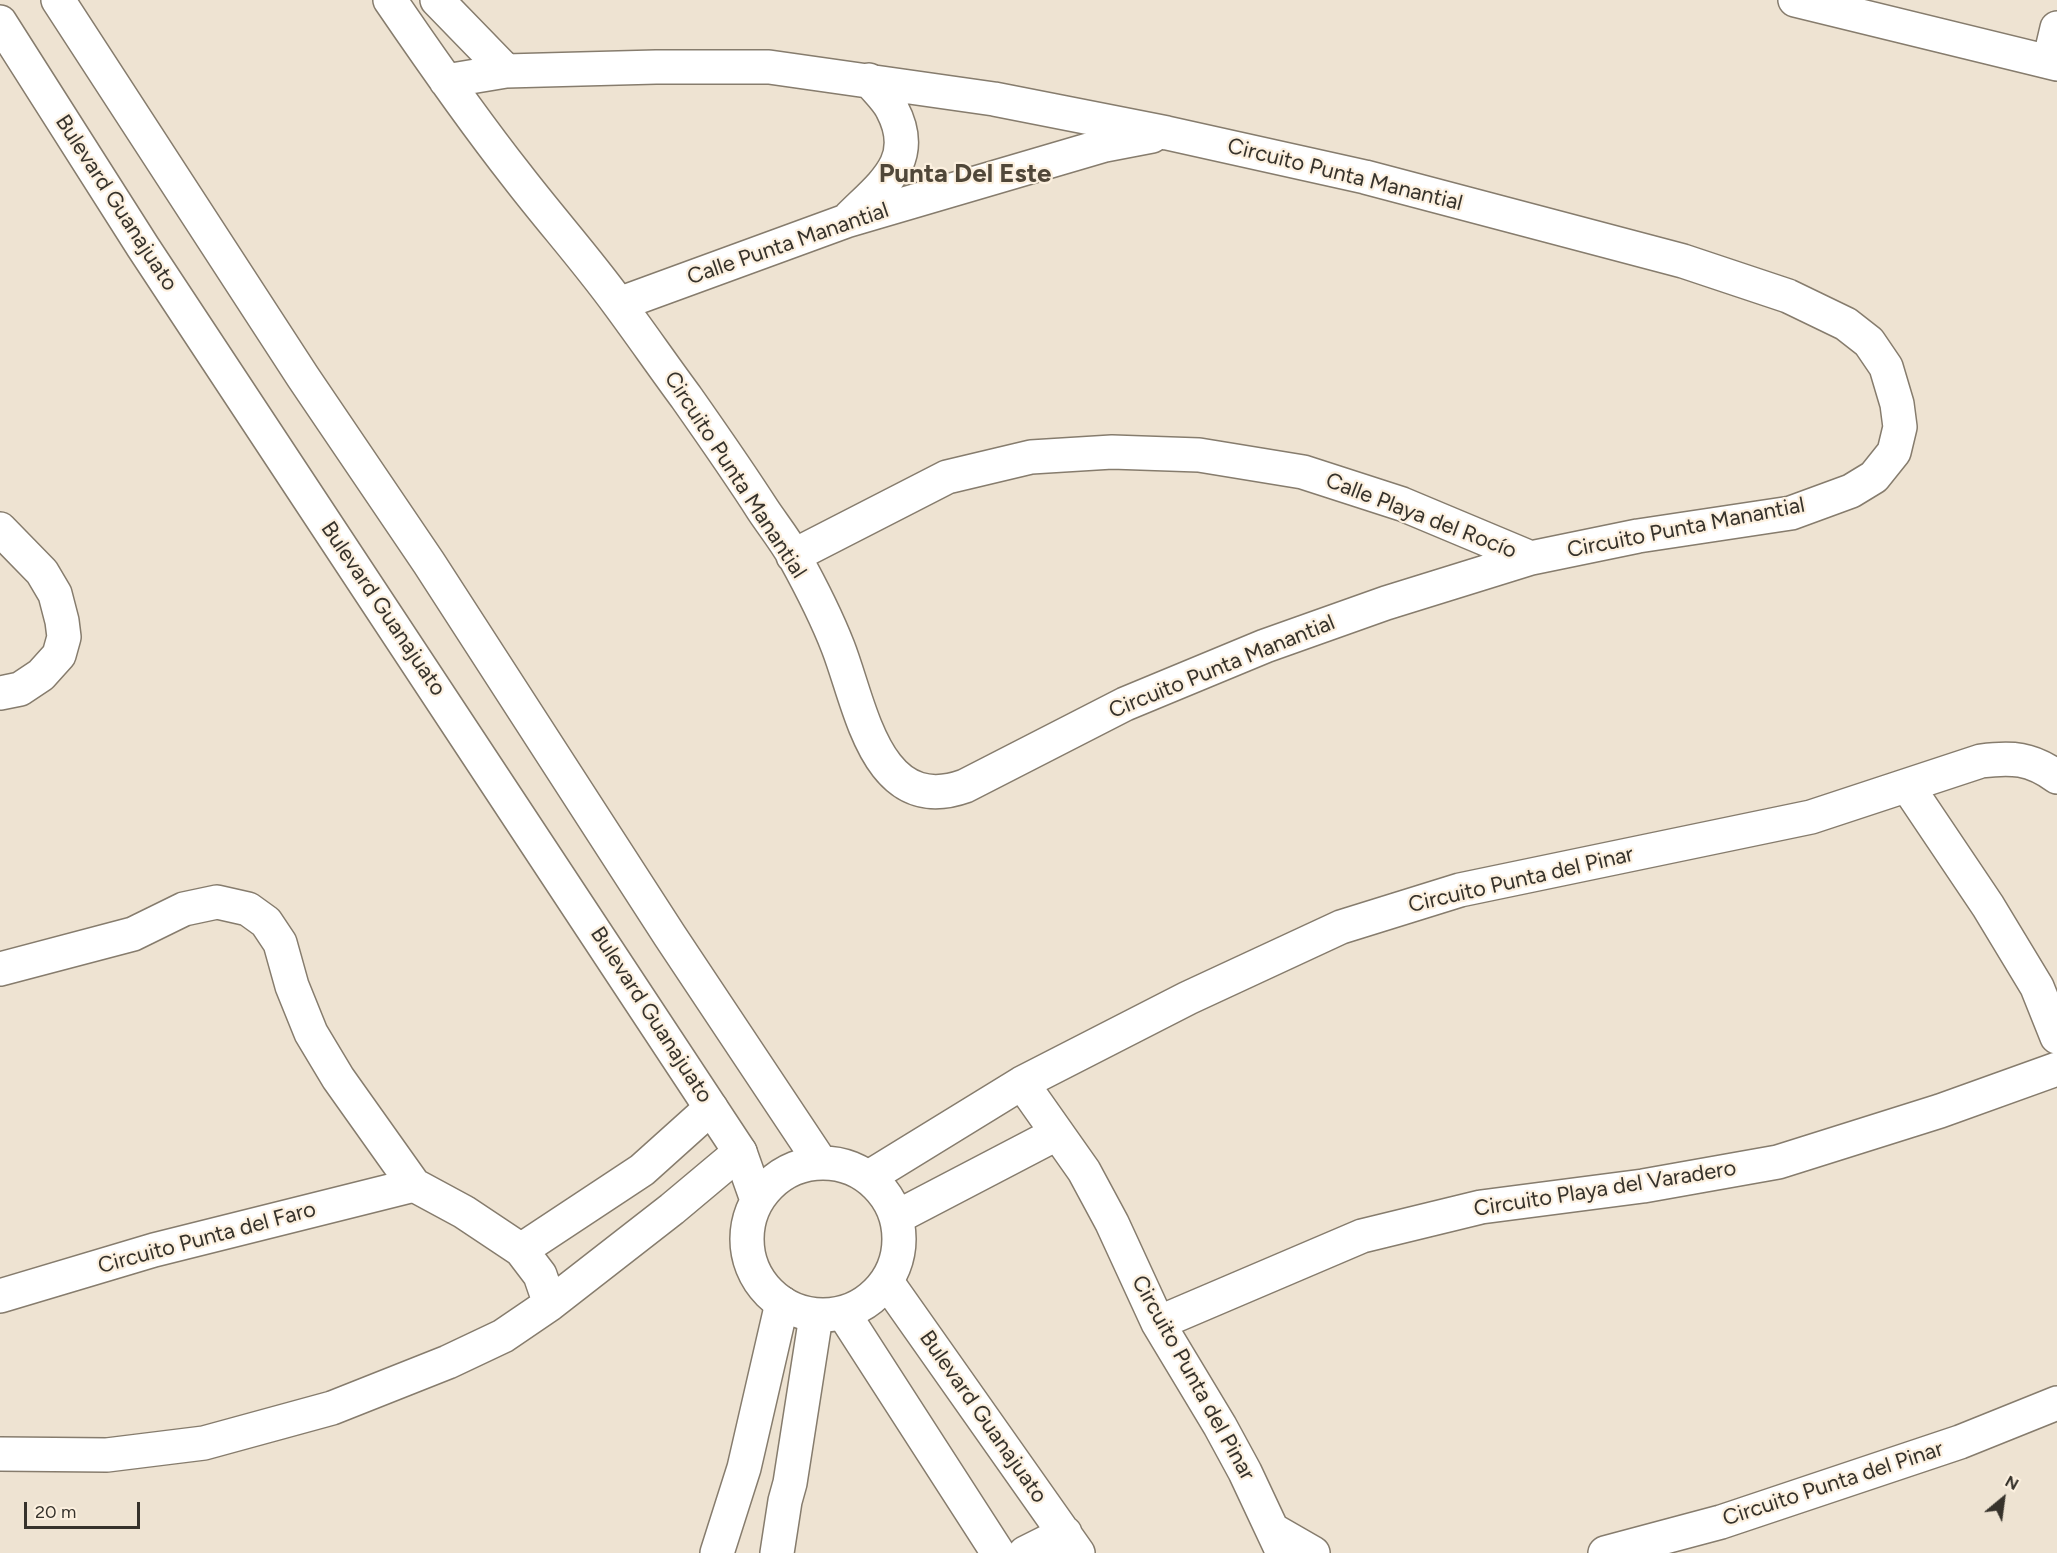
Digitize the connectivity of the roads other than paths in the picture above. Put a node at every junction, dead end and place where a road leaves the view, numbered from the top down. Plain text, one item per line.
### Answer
1 (58, 0) edge
2 (390, 0) edge
3 (437, 0) edge
4 (1795, 0) edge
5 (0, 22) edge
6 (2057, 28) edge
7 (2053, 63) edge
8 (506, 71) junction
9 (868, 80) junction
10 (446, 81) junction
11 (1167, 133) junction
12 (846, 221) junction
13 (619, 304) junction
14 (0, 529) edge
15 (793, 555) junction
16 (1531, 558) junction
17 (0, 693) edge
18 (2057, 777) edge
19 (1908, 787) junction
20 (0, 969) edge
21 (2057, 1037) edge
22 (2057, 1069) edge
23 (1022, 1083) junction
24 (711, 1108) junction
25 (1056, 1134) junction
26 (740, 1152) junction
27 (822, 1163) junction
28 (868, 1177) junction
29 (414, 1185) junction
30 (757, 1200) junction
31 (897, 1217) junction
32 (521, 1250) junction
33 (887, 1282) junction
34 (0, 1296) edge
35 (550, 1304) junction
36 (782, 1304) junction
37 (830, 1315) junction
38 (1158, 1323) junction
39 (2057, 1403) edge
40 (0, 1454) edge
41 (1278, 1542) edge
42 (1071, 1543) edge
43 (717, 1553) edge
44 (777, 1553) edge
45 (998, 1553) edge
46 (1025, 1553) edge
47 (1313, 1553) edge
48 (1605, 1553) edge

1 - 27 street
2 - 10 street, Circuito Punta Manantial
3 - 8 street
4 - 7 street
5 - 24 street, Bulevard Guanajuato
6 - 7 street
8 - 9 street, Circuito Punta Manantial
8 - 10 street, Circuito Punta Manantial
9 - 11 street, Circuito Punta Manantial
9 - 12 street
10 - 13 street, Circuito Punta Manantial
11 - 12 street, Calle Punta Manantial
11 - 16 street, Circuito Punta Manantial
12 - 13 street, Calle Punta Manantial
13 - 15 street, Circuito Punta Manantial
14 - 17 street
15 - 16 street, Calle Playa del Rocío
15 - 16 street, Circuito Punta Manantial
18 - 19 street, Circuito Punta del Pinar
19 - 21 street
19 - 23 street, Circuito Punta del Pinar
20 - 29 street
22 - 38 street, Circuito Playa del Varadero
23 - 25 street, Circuito Punta del Pinar
23 - 28 street, Circuito Punta del Pinar
24 - 26 street, Bulevard Guanajuato
24 - 32 street
25 - 31 street
25 - 38 street, Circuito Punta del Pinar
26 - 30 street, Bulevard Guanajuato
26 - 35 street
27 - 28 street
27 - 30 street
28 - 31 street
29 - 32 street
29 - 34 street, Circuito Punta del Faro
30 - 36 street
31 - 33 street
32 - 35 street
33 - 37 street
33 - 42 street, Bulevard Guanajuato
35 - 40 street
36 - 37 street
36 - 43 street
37 - 44 street
37 - 45 street
38 - 41 street, Circuito Punta del Pinar
39 - 48 street, Circuito Punta del Pinar
41 - 47 street, Circuito Punta del Pinar
42 - 46 street

